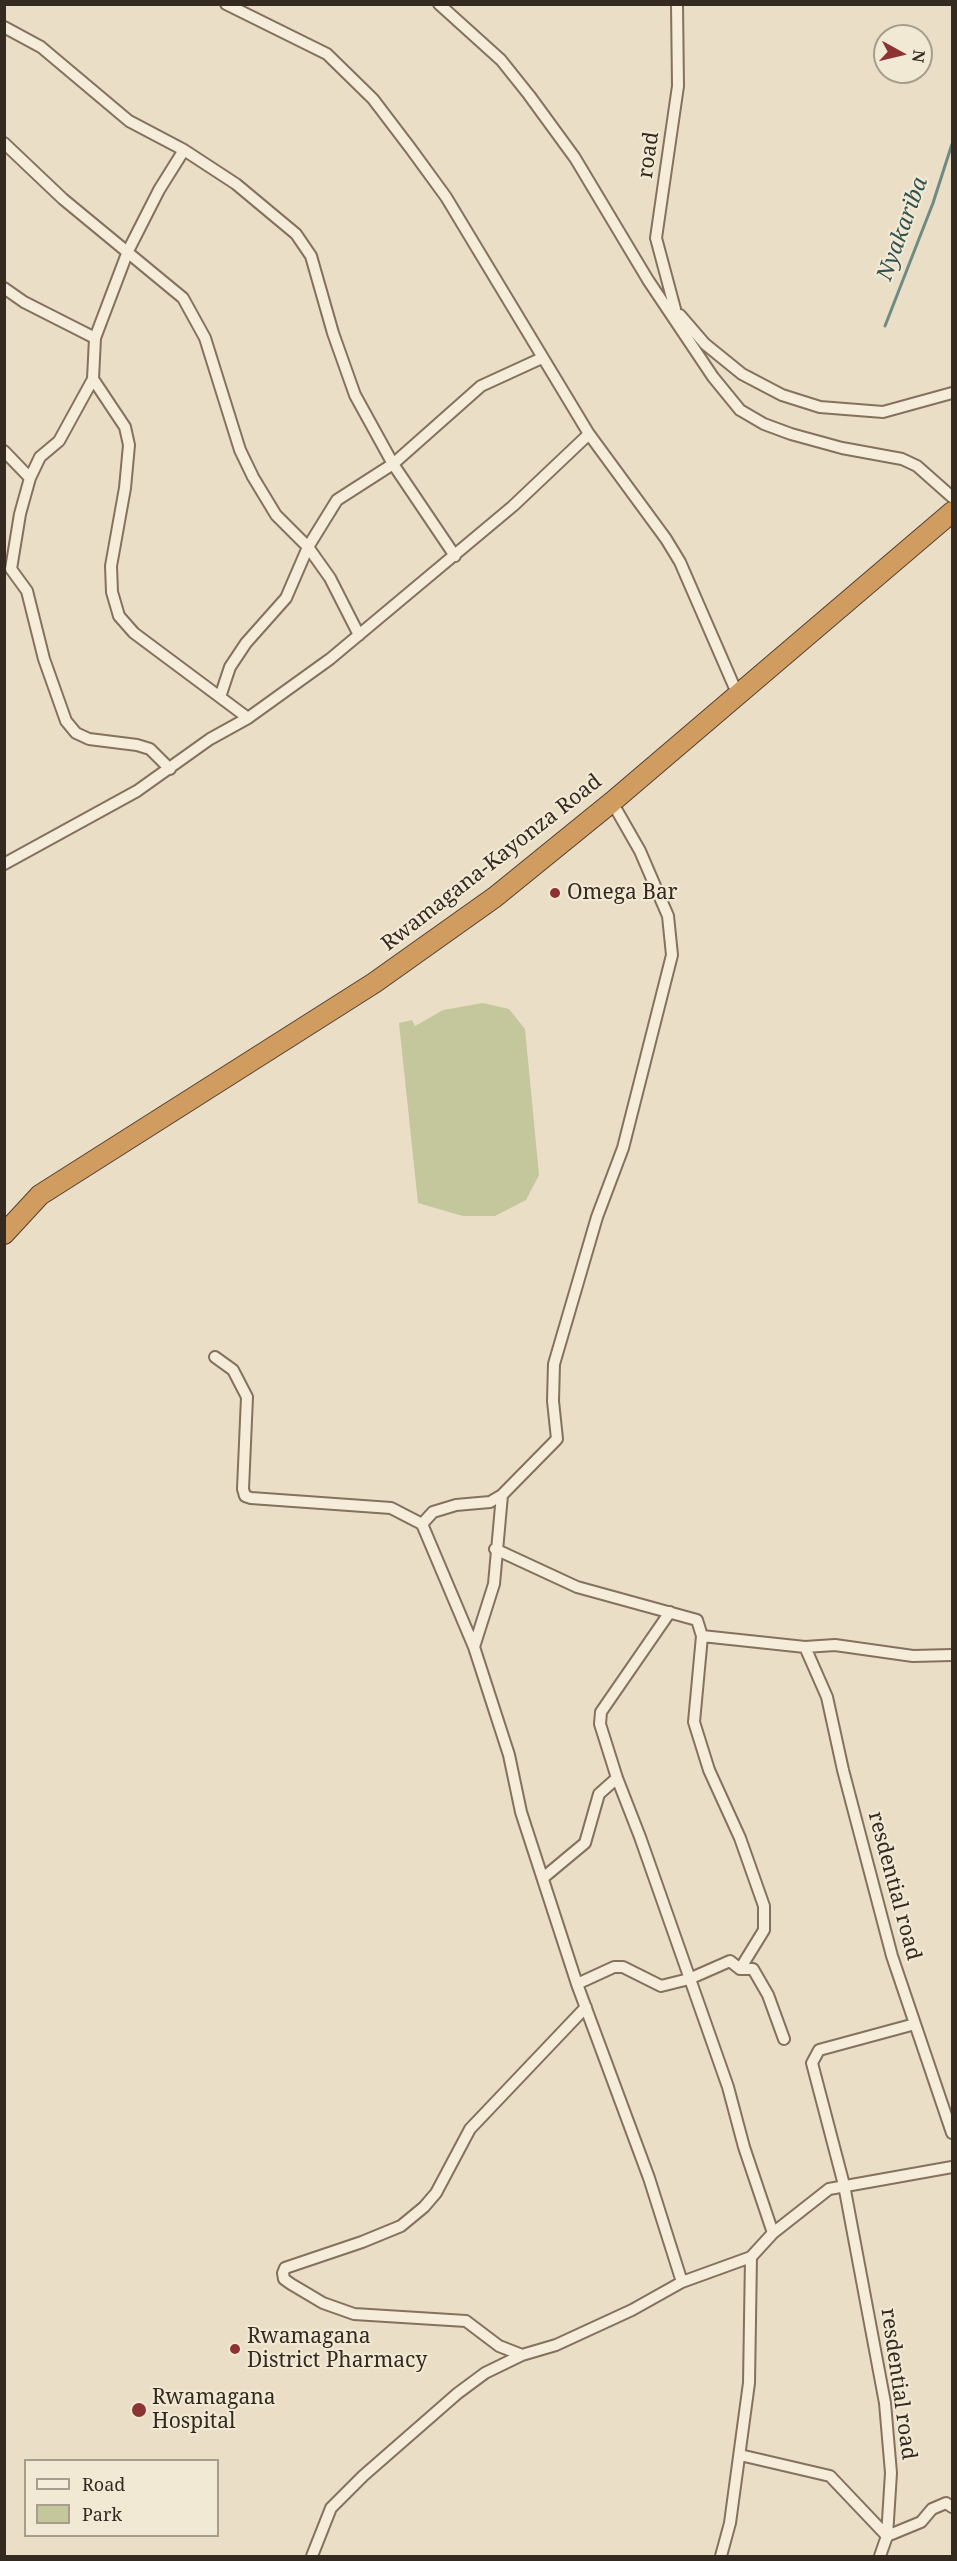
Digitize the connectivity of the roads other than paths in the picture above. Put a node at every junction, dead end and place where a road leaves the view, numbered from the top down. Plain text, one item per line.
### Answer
1 (226, 4) edge
2 (439, 4) edge
3 (677, 4) edge
4 (4, 27) edge
5 (4, 143) edge
6 (184, 150) junction
7 (128, 251) junction
8 (4, 288) edge
9 (663, 301) junction
10 (675, 309) junction
11 (95, 338) junction
12 (542, 358) junction
13 (93, 379) junction
14 (952, 393) edge
15 (589, 434) junction
16 (4, 451) edge
17 (393, 464) junction
18 (30, 478) junction
19 (952, 497) edge
20 (952, 512) edge
21 (308, 547) junction
22 (455, 556) junction
23 (8, 574) edge
24 (358, 635) junction
25 (737, 693) junction
26 (220, 697) junction
27 (248, 718) junction
28 (170, 769) junction
29 (612, 802) junction
30 (4, 864) edge
31 (7, 1226) edge
32 (215, 1356) dead end
33 (502, 1495) junction
34 (422, 1524) junction
35 (495, 1549) junction
36 (670, 1612) junction
37 (702, 1636) junction
38 (474, 1647) junction
39 (805, 1647) junction
40 (952, 1654) edge
41 (616, 1778) junction
42 (543, 1878) junction
43 (740, 1969) junction
44 (689, 1979) junction
45 (577, 1984) junction
46 (586, 2007) junction
47 (915, 2024) junction
48 (784, 2039) dead end
49 (952, 2133) edge
50 (952, 2168) edge
51 (844, 2185) junction
52 (773, 2234) junction
53 (751, 2257) junction
54 (682, 2282) junction
55 (522, 2355) junction
56 (740, 2455) junction
57 (952, 2507) edge
58 (887, 2536) junction
59 (312, 2556) edge
60 (721, 2556) edge
61 (880, 2556) edge

1 - 12 street
2 - 9 street
3 - 10 street, road
4 - 6 street
5 - 7 street
6 - 7 street
6 - 17 street
7 - 11 street
7 - 21 street
8 - 11 street
9 - 10 street
9 - 19 street
10 - 14 street
11 - 13 street
12 - 15 street
12 - 17 street
13 - 18 street
13 - 26 street
15 - 22 street
15 - 25 street
16 - 18 street
17 - 21 street
17 - 22 street
18 - 23 street
20 - 25 highway, Rwamagana-Kayonza Road
21 - 24 street
21 - 26 street
22 - 24 street
23 - 28 street
24 - 27 street
25 - 29 highway, Rwamagana-Kayonza Road
26 - 27 street
27 - 28 street
28 - 30 street
29 - 31 highway, Rwamagana-Kayonza Road
29 - 33 street
32 - 34 street
33 - 34 street
33 - 35 street
34 - 38 street
35 - 36 street
35 - 38 street
36 - 37 street
36 - 41 street
37 - 39 street
37 - 43 street
38 - 42 street
39 - 40 street
39 - 47 street, resdential road
41 - 42 street
41 - 44 street
42 - 45 street
43 - 44 street
43 - 48 street
44 - 45 street
44 - 52 street
45 - 46 street
46 - 54 street
46 - 55 street
47 - 49 street, resdential road
47 - 51 street, resdential road
50 - 51 street
51 - 52 street
51 - 58 street, resdential road
52 - 53 street
53 - 54 street
53 - 56 street
54 - 55 street
55 - 59 street
56 - 58 street
56 - 60 street
57 - 58 street
58 - 61 street, resdential road

